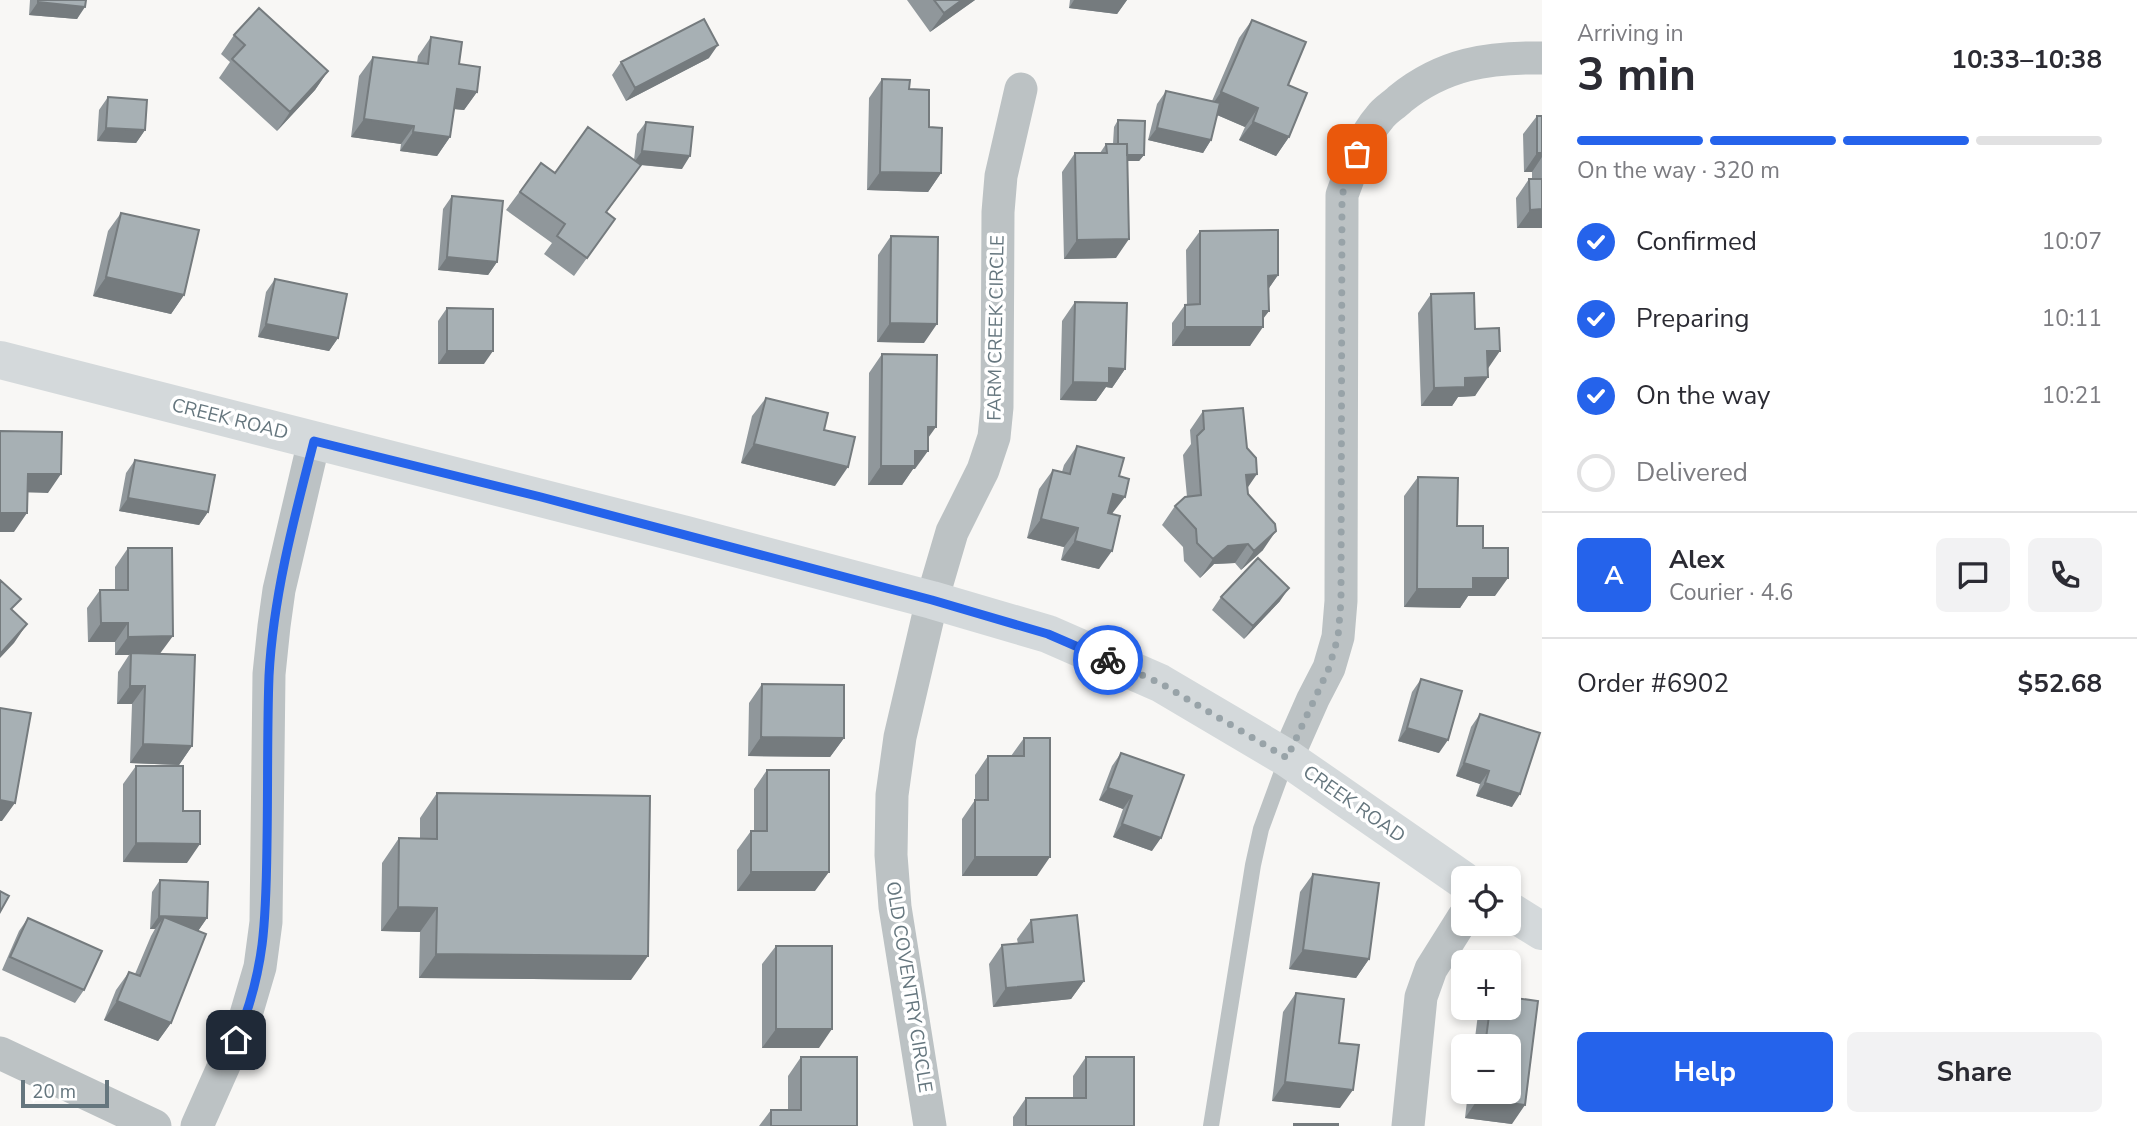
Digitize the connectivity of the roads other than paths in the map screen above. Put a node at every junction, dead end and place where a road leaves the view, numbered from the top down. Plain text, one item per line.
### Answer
1 (1542, 58) edge
2 (1021, 89) dead end
3 (0, 360) edge
4 (314, 441) junction
5 (932, 600) junction
6 (1287, 758) junction
7 (1451, 872) edge
8 (1521, 918) edge
9 (1542, 931) edge
10 (1452, 936) edge
11 (0, 1053) edge
12 (155, 1126) edge
13 (197, 1126) edge
14 (930, 1126) edge
15 (1211, 1126) edge
16 (1408, 1126) edge

1 - 6 street
2 - 5 street, FARM CREEK CIRCLE
3 - 4 street, CREEK ROAD
4 - 5 street, CREEK ROAD
4 - 13 street
5 - 6 street, CREEK ROAD
5 - 14 street, OLD COVENTRY CIRCLE
6 - 7 street, CREEK ROAD
6 - 15 lane
8 - 9 street
10 - 16 street
11 - 12 street

